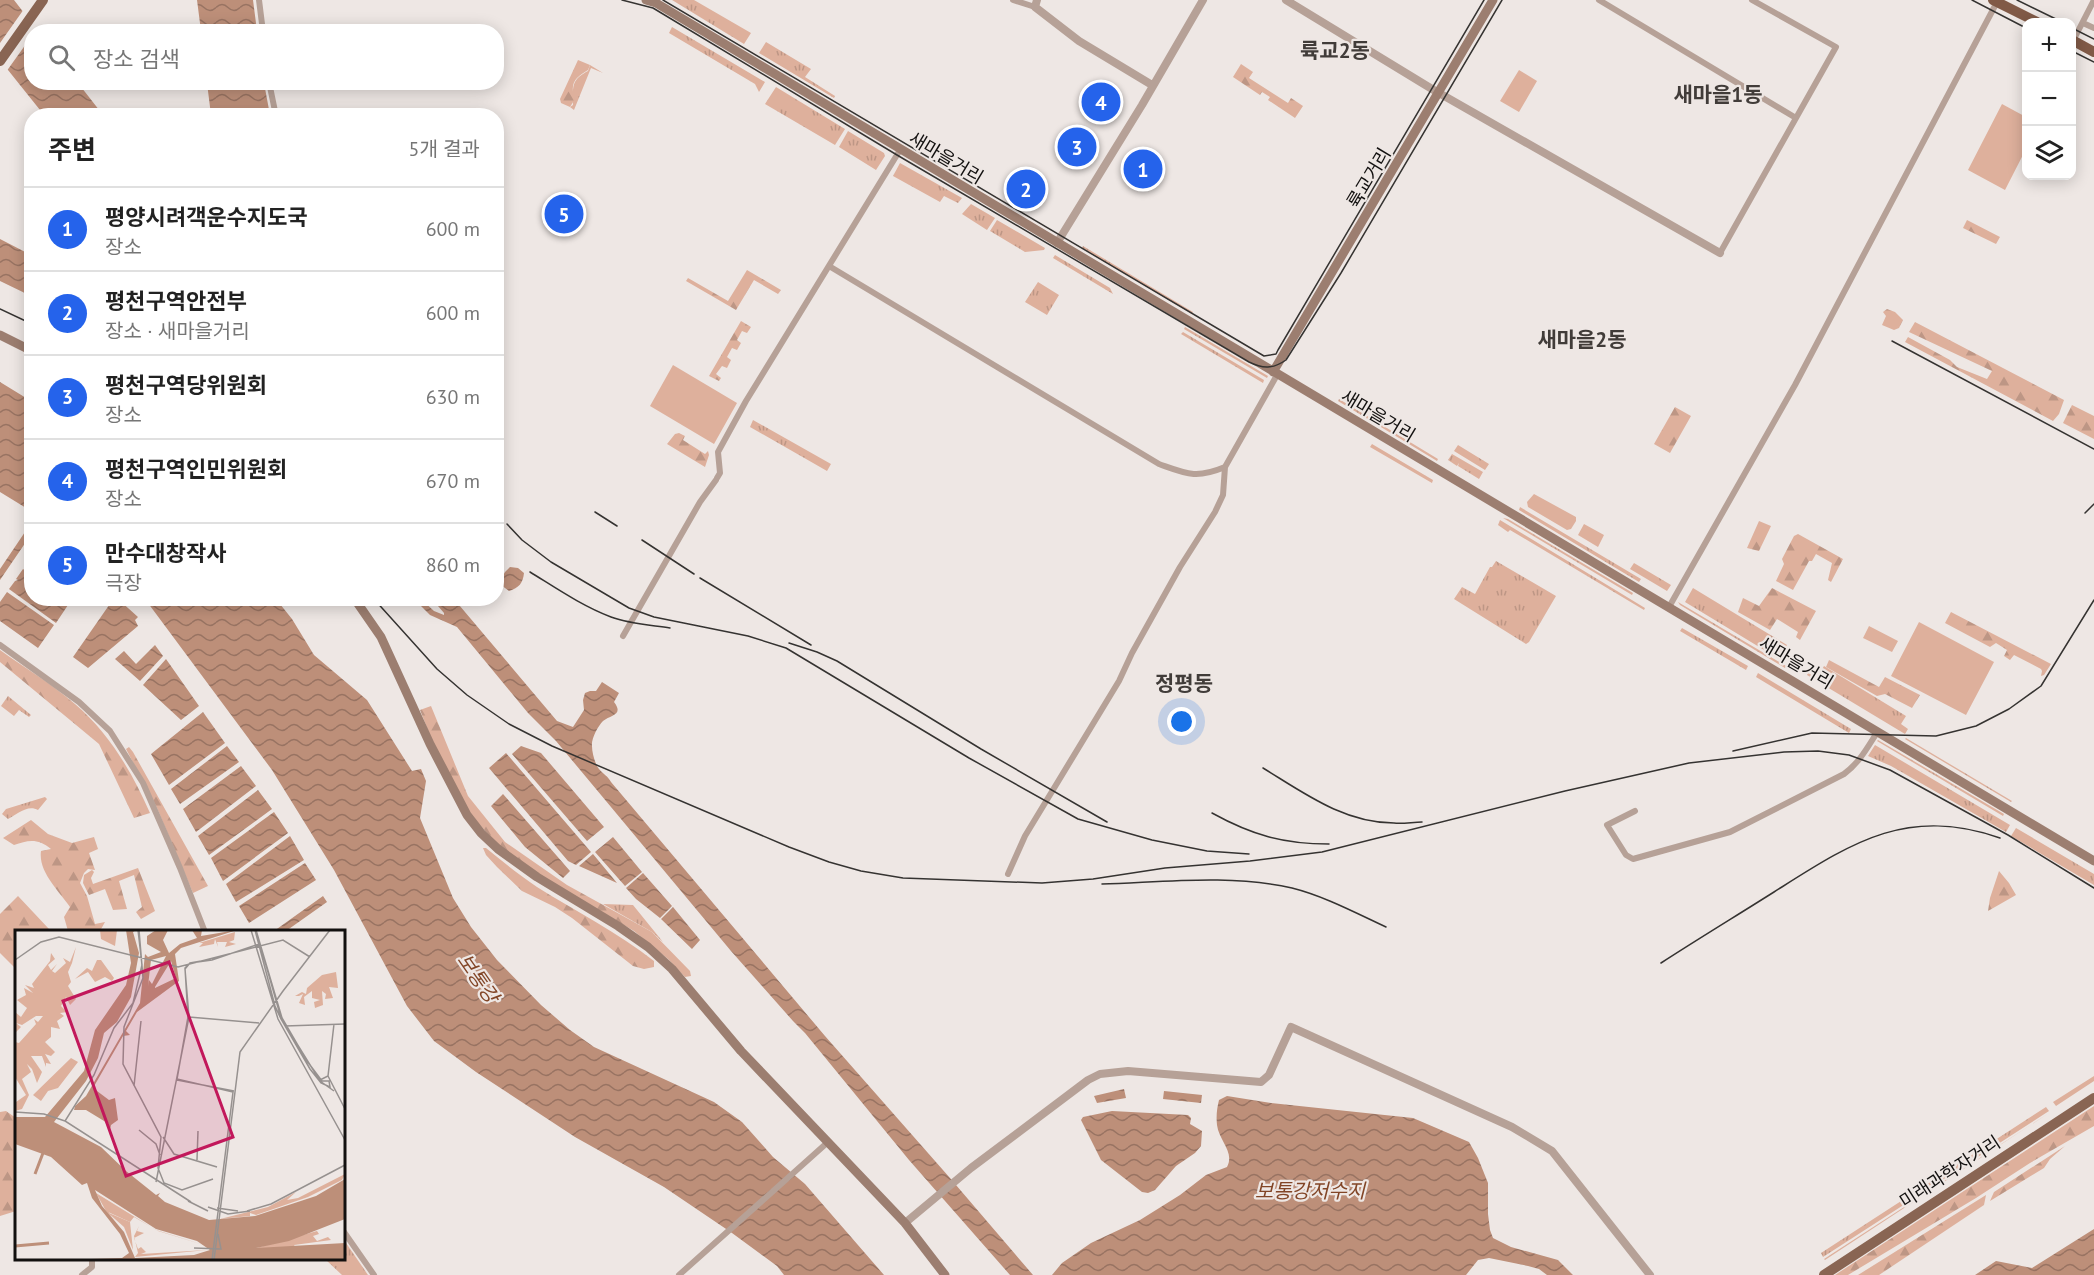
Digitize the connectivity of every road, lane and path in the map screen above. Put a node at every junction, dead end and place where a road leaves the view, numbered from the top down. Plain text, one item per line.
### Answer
1 (43, 0) edge
2 (258, 0) edge
3 (1013, 0) edge
4 (1203, 0) edge
5 (1286, 0) edge
6 (1493, 0) edge
7 (1599, 0) edge
8 (1752, 0) edge
9 (2094, 0) edge
10 (653, 1) edge
11 (1995, 1) edge
12 (1036, 3) edge
13 (2029, 18) edge
14 (2083, 23) junction
15 (26, 24) edge
16 (262, 24) edge
17 (24, 27) edge
18 (2094, 28) edge
19 (2076, 34) edge
20 (2076, 43) edge
21 (2094, 52) edge
22 (0, 61) edge
23 (1152, 85) junction
24 (271, 90) edge
25 (1438, 92) junction
26 (274, 108) edge
27 (1796, 118) junction
28 (900, 150) junction
29 (1057, 243) junction
30 (1720, 253) joint
31 (830, 266) junction
32 (0, 335) edge
33 (24, 347) edge
34 (1275, 374) junction
35 (1225, 467) junction
36 (360, 606) edge
37 (1669, 607) junction
38 (623, 636) dead end
39 (0, 645) edge
40 (1878, 731) junction
41 (1635, 811) dead end
42 (2094, 861) edge
43 (1008, 874) dead end
44 (204, 930) edge
45 (2094, 1098) edge
46 (828, 1142) junction
47 (905, 1223) junction
48 (345, 1234) edge
49 (92, 1260) edge
50 (82, 1275) edge
51 (374, 1275) edge
52 (679, 1275) edge
53 (945, 1275) edge
54 (1650, 1275) edge
55 (1824, 1275) edge

1 - 15 main road
2 - 16 street
3 - 12 street
4 - 23 street
5 - 25 street
6 - 25 main road, 륙교거리
7 - 27 street
8 - 27 street
9 - 14 street
10 - 28 main road, 새마을거리
11 - 13 highway
11 - 37 street
12 - 23 street
14 - 18 street
14 - 19 street
17 - 22 main road
20 - 21 highway
23 - 29 street
24 - 26 street
25 - 30 street
25 - 34 main road, 륙교거리
27 - 30 street
28 - 29 main road, 새마을거리
28 - 31 street
29 - 34 main road, 새마을거리
31 - 35 street
31 - 38 street
32 - 33 main road
34 - 35 street
34 - 37 main road, 새마을거리
35 - 43 street
36 - 46 main road
37 - 40 main road, 새마을거리
39 - 44 street
40 - 41 street
40 - 42 main road, 새마을거리
45 - 55 main road, 미래과학자거리
46 - 47 main road
46 - 52 street
47 - 53 main road
47 - 54 street
48 - 51 street
49 - 50 street

